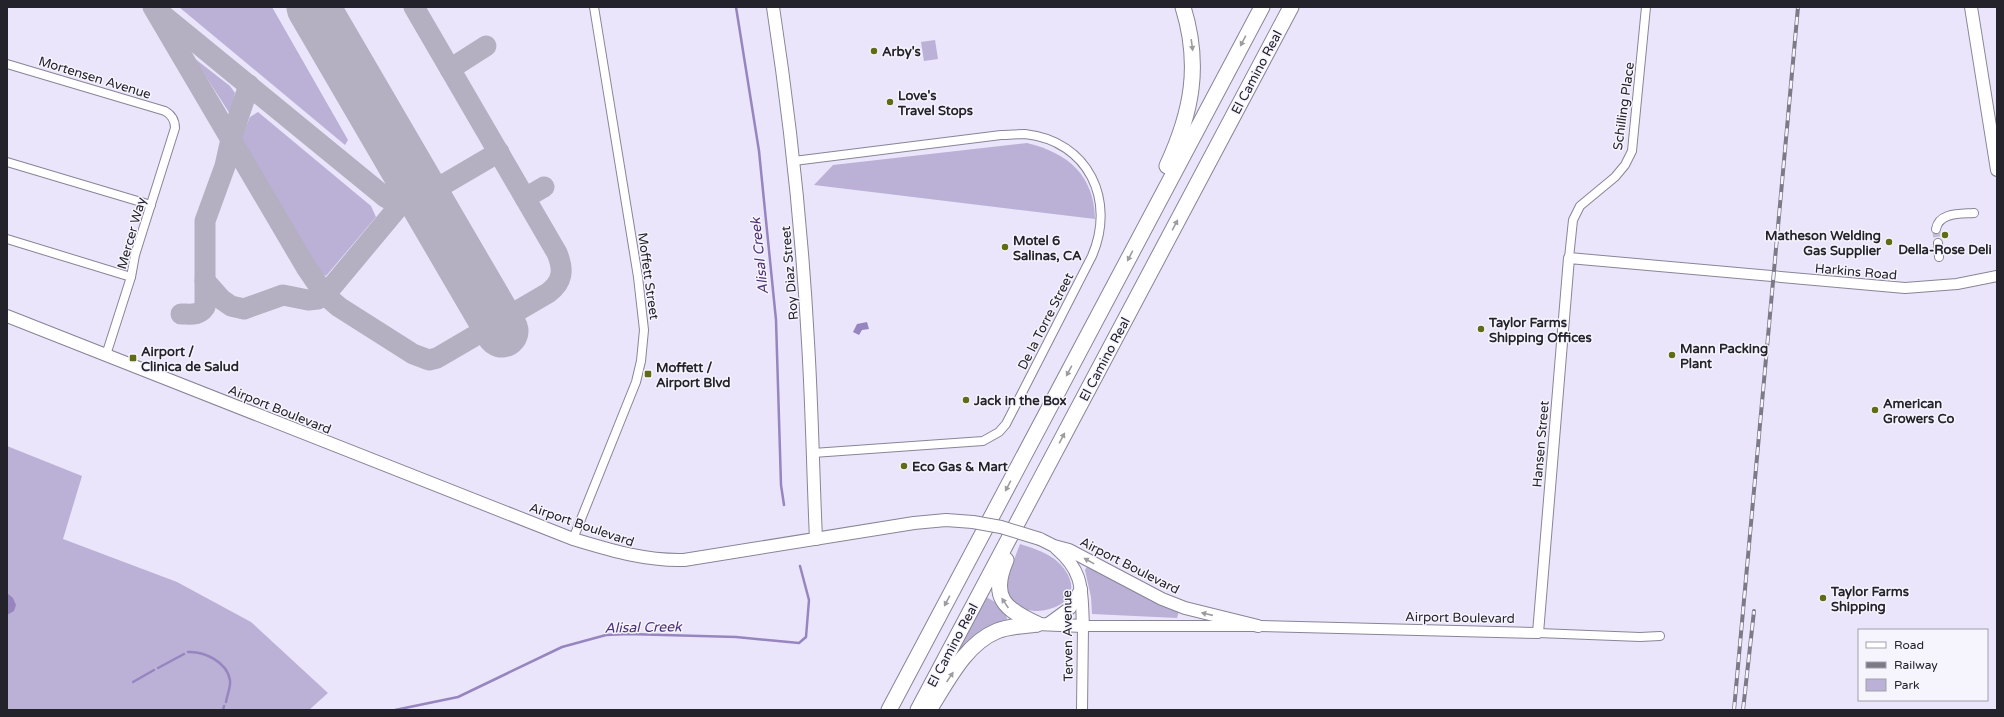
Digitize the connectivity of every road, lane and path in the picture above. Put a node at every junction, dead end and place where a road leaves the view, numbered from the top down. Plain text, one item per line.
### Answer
1 (594, 7) edge
2 (773, 7) edge
3 (1183, 7) edge
4 (1262, 7) edge
5 (1291, 7) edge
6 (1646, 7) edge
7 (1971, 7) edge
8 (7, 64) edge
9 (173, 118) joint
10 (794, 161) junction
11 (7, 162) edge
12 (1997, 170) edge
13 (151, 205) junction
14 (1974, 213) dead end
15 (1148, 221) junction
16 (1936, 229) dead end
17 (7, 239) edge
18 (1938, 243) tunnel mouth
19 (1939, 257) dead end
20 (1569, 258) junction
21 (1997, 276) edge
22 (131, 277) junction
23 (7, 316) edge
24 (106, 355) junction
25 (813, 453) junction
26 (1044, 473) junction
27 (573, 539) junction
28 (816, 539) junction
29 (1054, 546) junction
30 (1081, 589) junction
31 (1043, 624) junction
32 (1083, 626) junction
33 (1258, 626) junction
34 (1538, 633) junction
35 (1660, 636) dead end
36 (889, 710) edge
37 (918, 710) edge
38 (929, 710) edge
39 (1082, 710) edge

1 - 27 street, Moffett Street
2 - 10 main road, Roy Diaz Street
3 -> 15 highway
4 -> 15 highway, El Camino Real
26 -> 5 highway, El Camino Real
6 - 20 street, Schilling Place
7 - 12 main road
8 - 9 street, Mortensen Avenue
9 - 13 street, Mercer Way
10 - 25 main road, Roy Diaz Street
10 - 25 street, De la Torre Street
11 - 13 street
13 - 22 street, Mercer Way
14 - 16 street
15 -> 36 highway, El Camino Real
17 - 22 street
18 - 19 street
20 - 21 street, Harkins Road
20 - 34 street, Hansen Street
22 - 24 street, Mercer Way
23 - 24 main road, Airport Boulevard
24 - 27 main road, Airport Boulevard
25 - 28 main road, Roy Diaz Street
31 -> 26 highway
26 - 37 highway, El Camino Real
27 - 28 main road, Airport Boulevard
28 - 29 main road, Airport Boulevard, bridge
29 - 30 main road, Terven Avenue
33 -> 29 main road, Airport Boulevard
30 - 31 main road
30 - 32 main road, Terven Avenue
31 - 32 main road
38 -> 31 highway
32 - 33 street, Airport Boulevard
32 - 39 street, Terven Avenue
33 - 34 street, Airport Boulevard
34 - 35 street, Airport Boulevard

